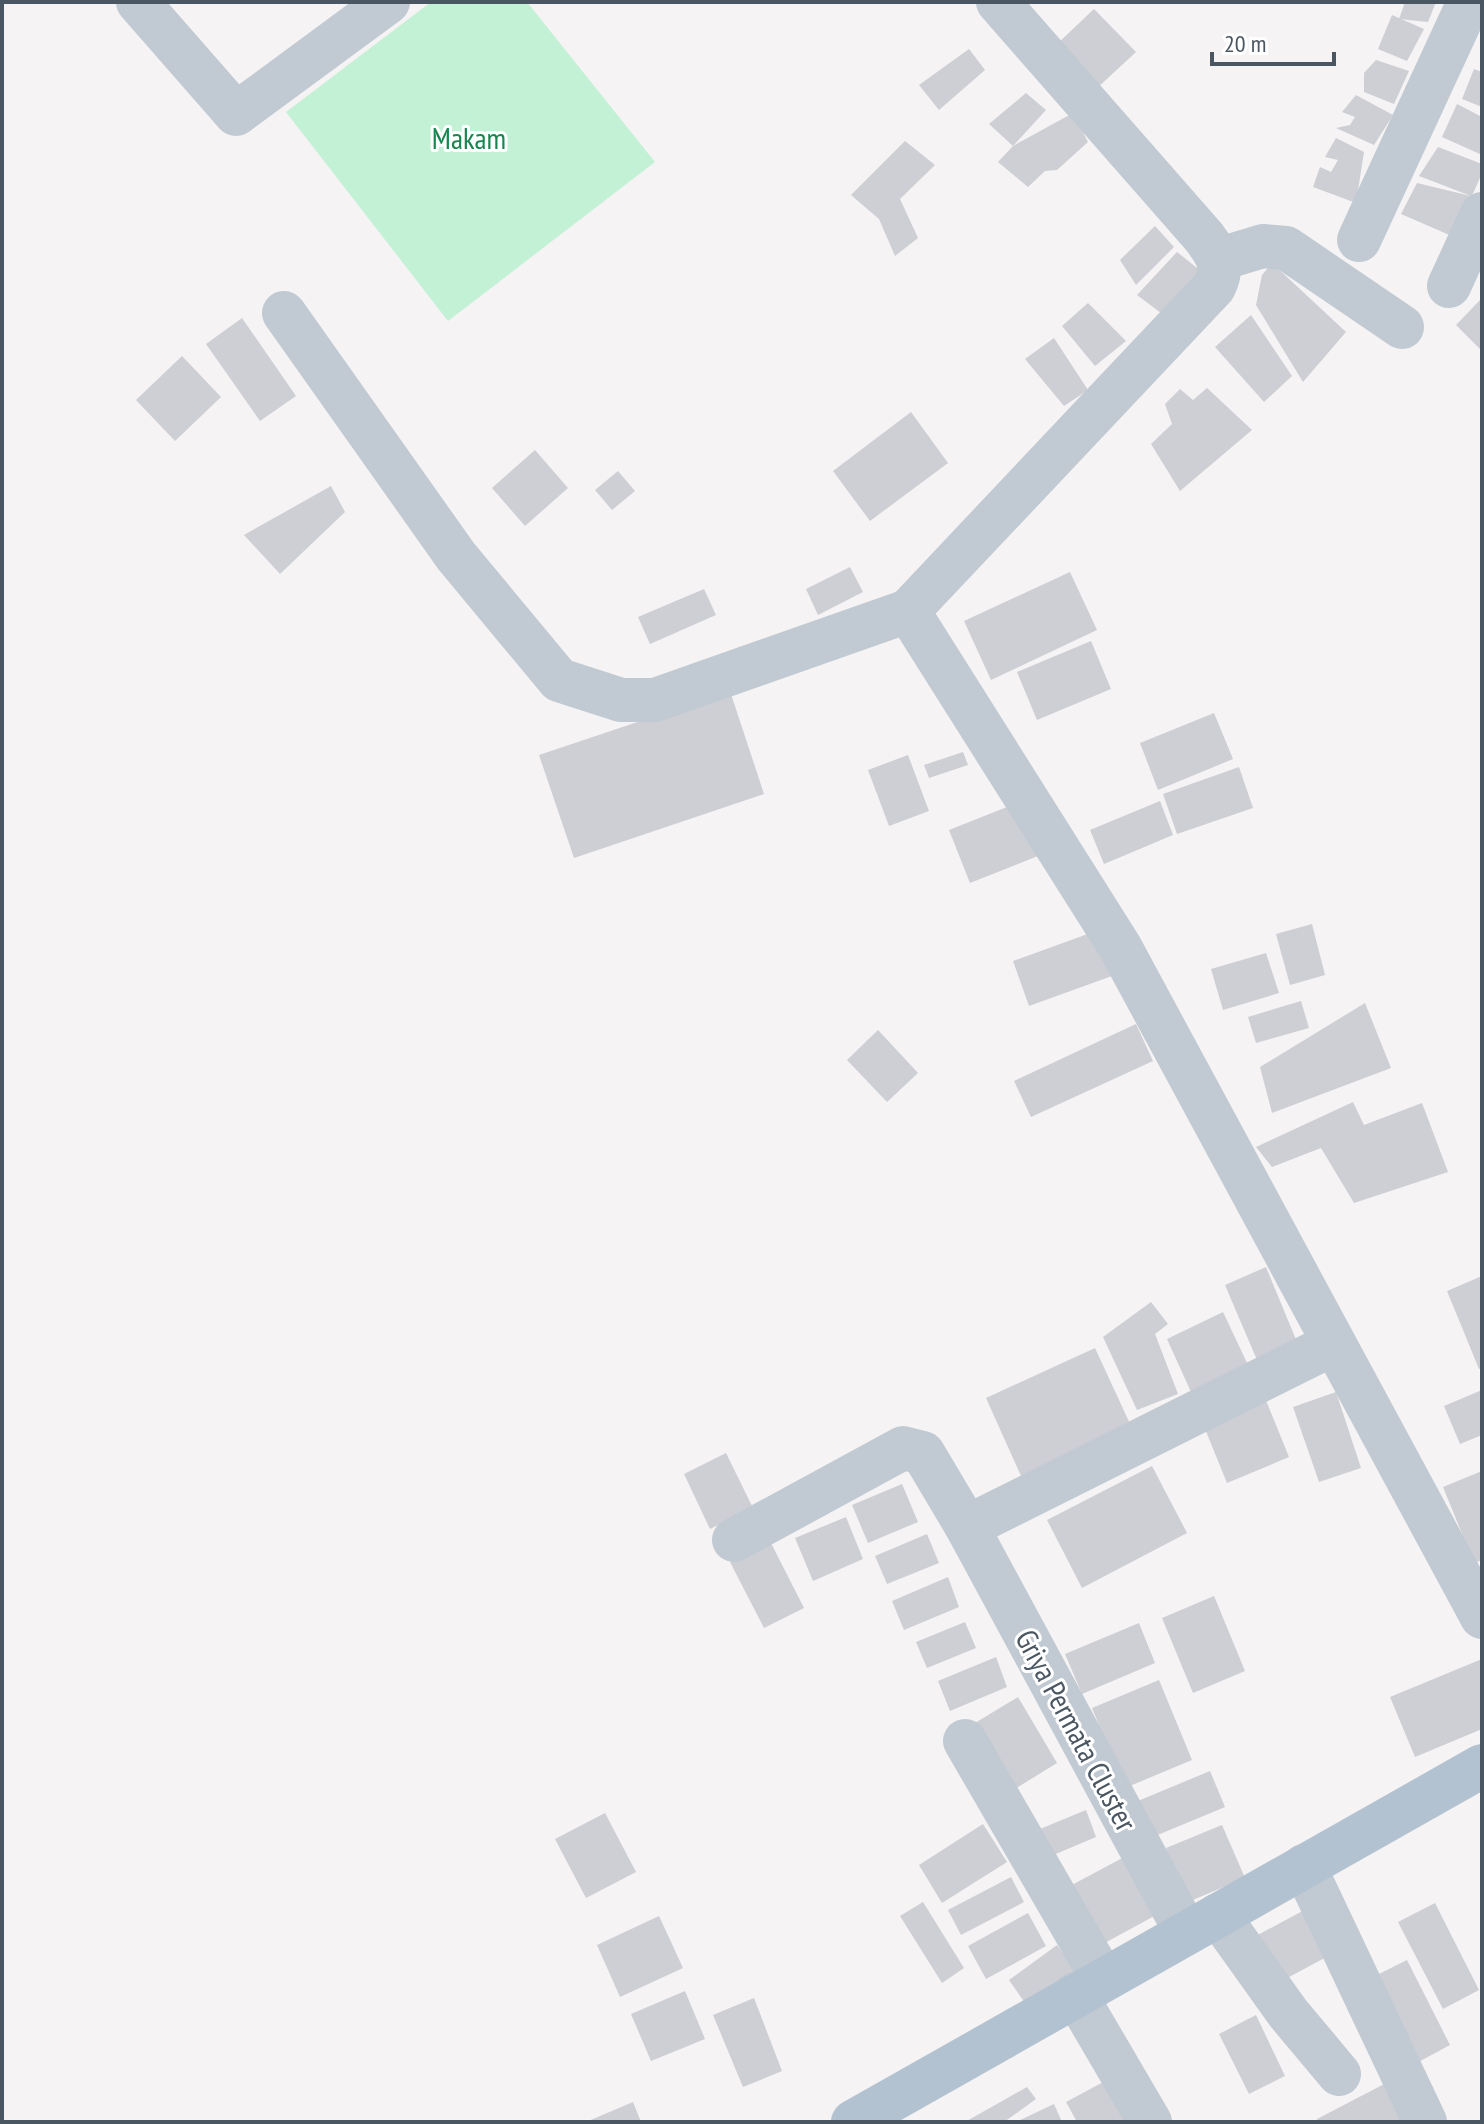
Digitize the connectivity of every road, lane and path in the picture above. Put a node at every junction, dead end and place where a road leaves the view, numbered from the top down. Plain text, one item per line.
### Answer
1 (138, 2) edge
2 (388, 2) edge
3 (998, 2) edge
4 (1469, 2) edge
5 (1482, 214) edge
6 (1359, 240) dead end
7 (1220, 259) junction
8 (1449, 286) dead end
9 (284, 313) dead end
10 (1402, 327) dead end
11 (908, 611) junction
12 (1333, 1344) junction
13 (967, 1527) junction
14 (734, 1540) dead end
15 (1482, 1617) edge
16 (965, 1741) dead end
17 (1482, 1766) edge
18 (1304, 1866) junction
19 (1202, 1923) junction
20 (1089, 1987) junction
21 (1339, 2074) dead end
22 (853, 2122) edge
23 (1150, 2122) edge
24 (1425, 2122) edge

1 - 2 street
3 - 7 street
4 - 6 street
5 - 8 street
7 - 10 street
7 - 11 street
9 - 11 street
11 - 12 street
12 - 13 street
12 - 15 street
13 - 14 street, Griya Permata Cluster
13 - 19 street, Griya Permata Cluster
16 - 20 street
17 - 18 main road
18 - 19 main road
18 - 24 street
19 - 20 main road
19 - 21 street, Griya Permata Cluster
20 - 22 main road
20 - 23 street

